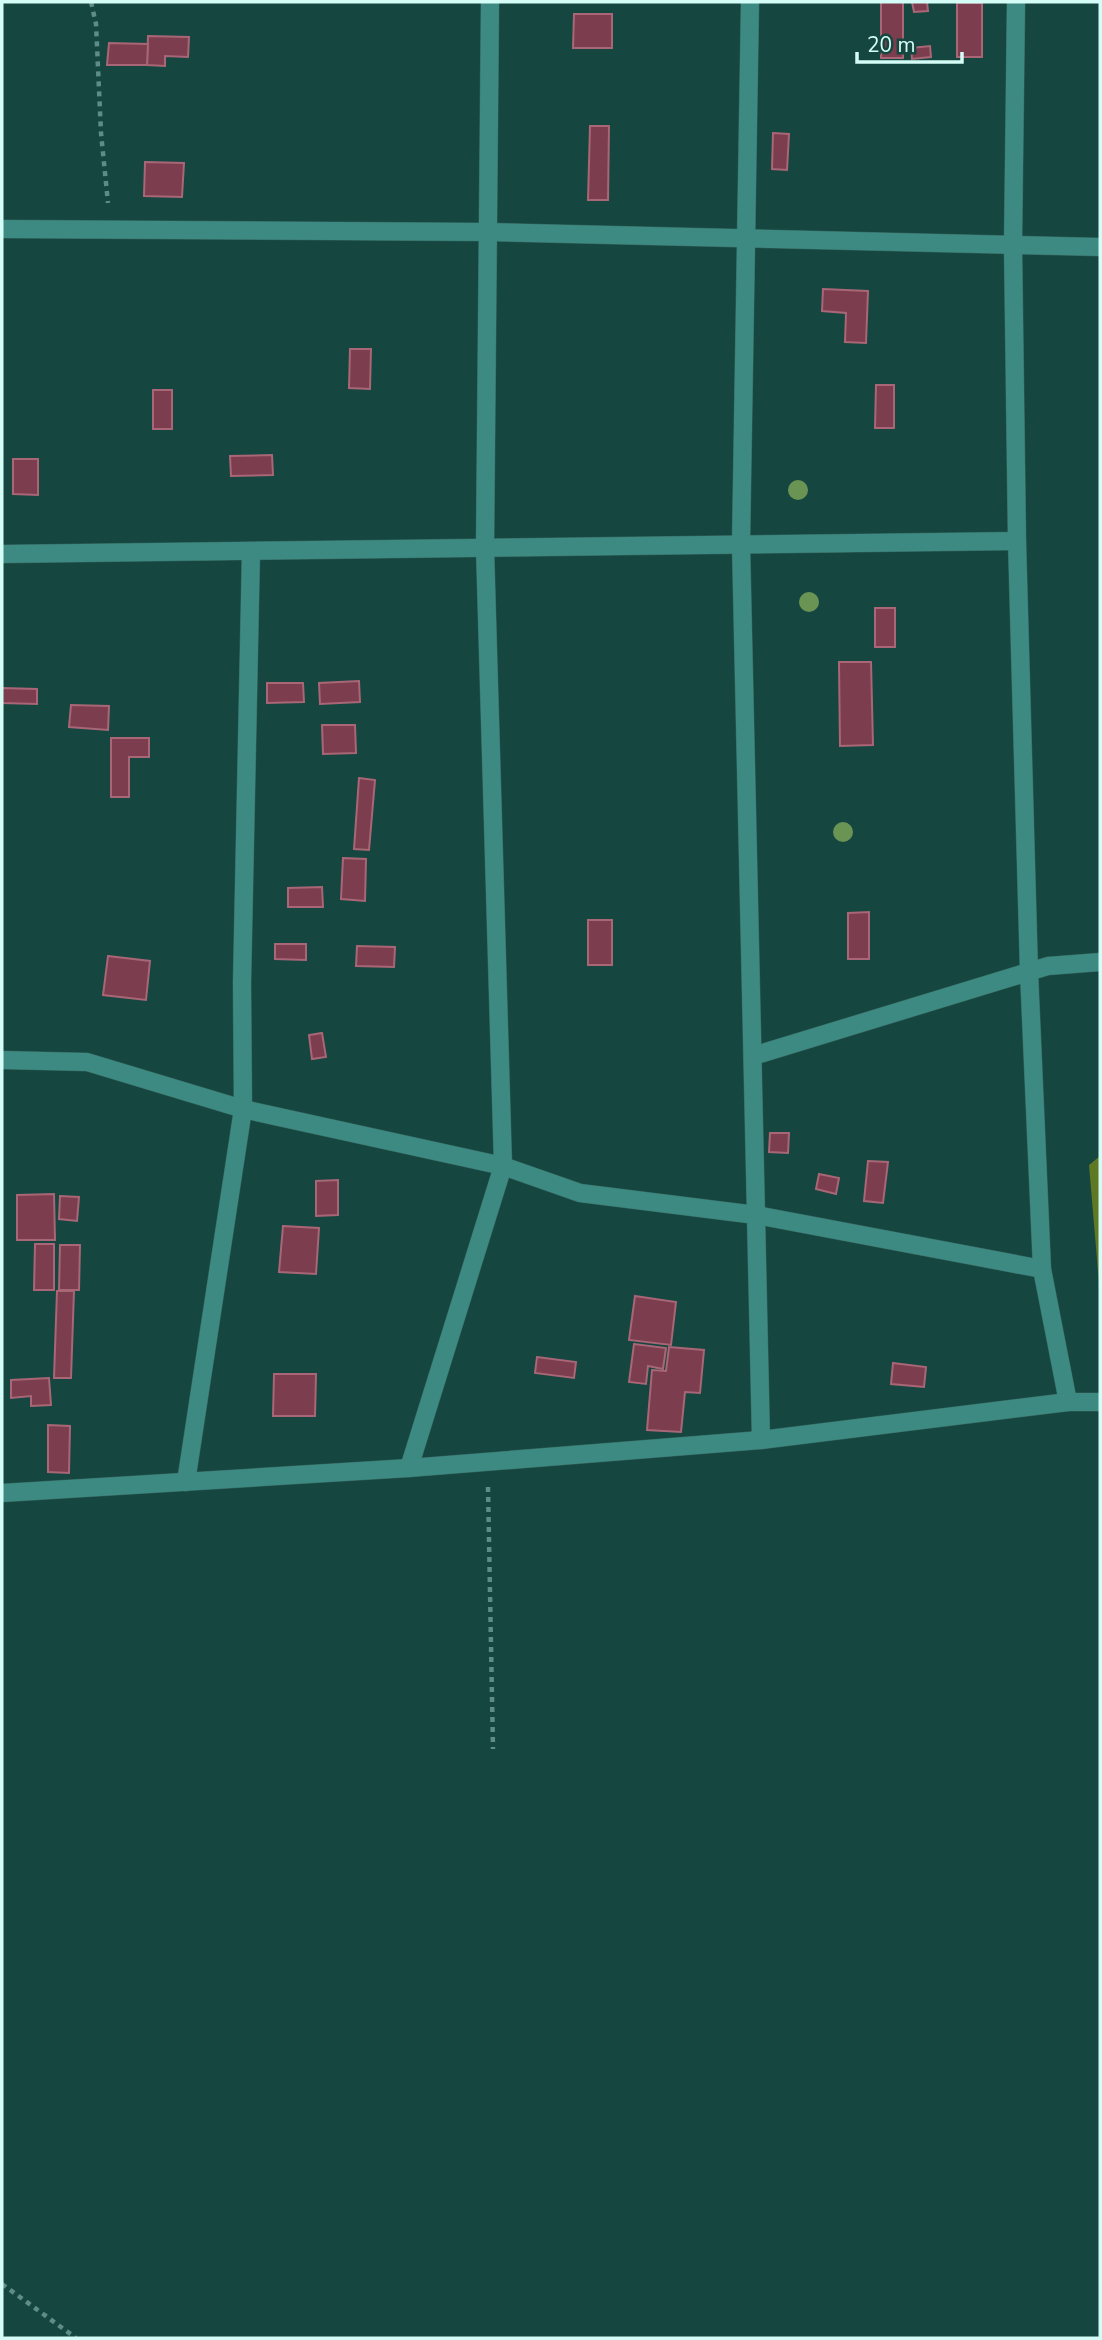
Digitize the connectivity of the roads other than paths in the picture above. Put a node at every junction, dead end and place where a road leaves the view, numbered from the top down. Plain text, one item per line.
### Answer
1 (490, 2) edge
2 (750, 2) edge
3 (1016, 2) edge
4 (2, 229) edge
5 (488, 232) junction
6 (746, 239) junction
7 (1013, 245) junction
8 (1100, 247) edge
9 (1017, 541) junction
10 (741, 544) junction
11 (485, 548) junction
12 (251, 551) junction
13 (2, 554) edge
14 (1100, 962) edge
15 (1029, 972) junction
16 (752, 1056) junction
17 (2, 1060) edge
18 (243, 1109) junction
19 (503, 1166) junction
20 (756, 1215) junction
21 (1042, 1269) junction
22 (1068, 1402) junction
23 (1100, 1402) edge
24 (761, 1440) junction
25 (408, 1468) junction
26 (187, 1482) junction
27 (2, 1493) edge

1 - 5 street
2 - 6 street
3 - 7 street
4 - 5 street
5 - 6 street
5 - 11 street
6 - 7 street
6 - 10 street
7 - 8 street
7 - 9 street
9 - 10 street
9 - 15 street
10 - 11 street
10 - 16 street
11 - 12 street
11 - 19 street
12 - 13 street
12 - 18 street
14 - 15 street
15 - 16 street
15 - 21 street
16 - 20 street
17 - 18 street
18 - 19 street
18 - 26 street
19 - 20 street
19 - 25 street
20 - 21 street
20 - 24 street
21 - 22 street
22 - 23 street
22 - 24 street
24 - 25 street
25 - 26 street
26 - 27 street

